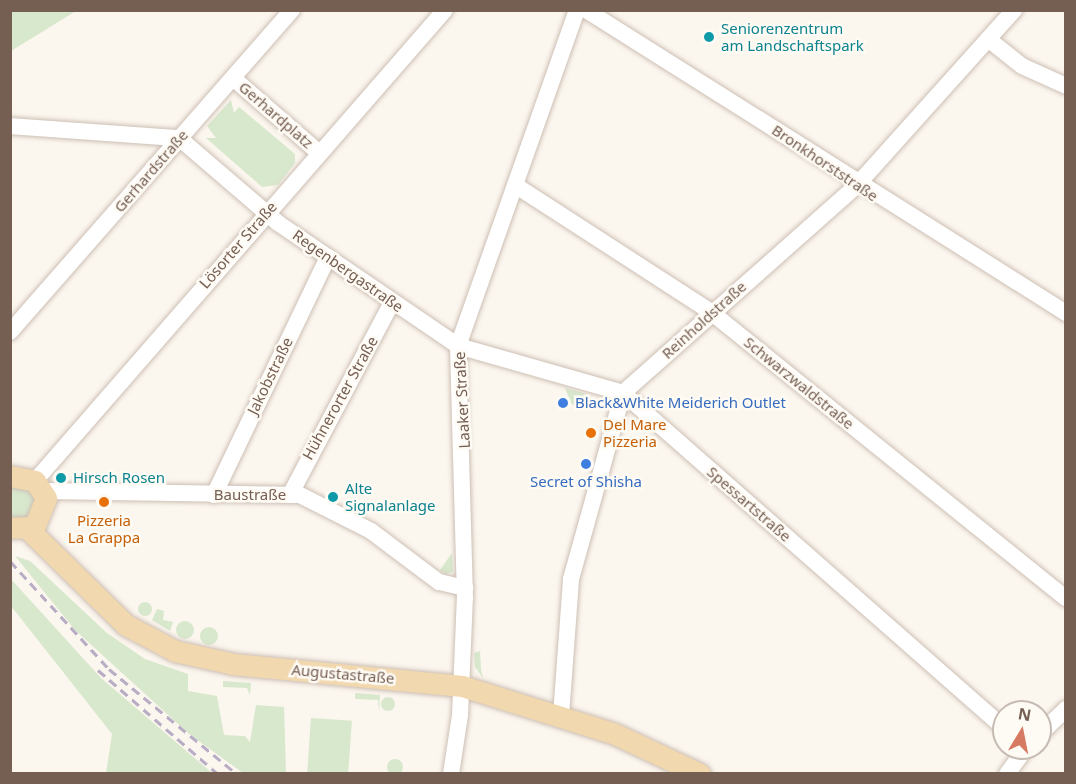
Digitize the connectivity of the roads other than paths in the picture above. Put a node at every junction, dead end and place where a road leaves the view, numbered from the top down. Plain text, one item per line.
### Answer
1 (292, 10) edge
2 (445, 10) edge
3 (577, 10) edge
4 (586, 10) edge
5 (1014, 10) edge
6 (988, 39) junction
7 (233, 78) junction
8 (1065, 86) edge
9 (10, 126) edge
10 (179, 138) junction
11 (318, 152) junction
12 (858, 184) junction
13 (519, 187) junction
14 (266, 213) junction
15 (328, 257) junction
16 (392, 302) junction
17 (711, 312) junction
18 (1065, 313) edge
19 (10, 332) edge
20 (458, 346) junction
21 (623, 393) junction
22 (10, 476) edge
23 (40, 486) junction
24 (214, 495) junction
25 (290, 495) junction
26 (20, 529) edge
27 (465, 588) junction
28 (1065, 598) edge
29 (462, 686) junction
30 (1065, 709) edge
31 (561, 716) junction
32 (992, 717) edge
33 (1052, 722) edge
34 (1017, 760) edge
35 (692, 771) edge
36 (451, 774) edge
37 (1007, 774) edge

1 - 7 street, Gerhardstraße
2 - 11 street, Lösorter Straße
3 - 13 street, Laaker Straße
4 - 12 street, Bronkhorststraße
5 - 6 street, Reinholdstraße
6 - 8 street
6 - 12 street, Reinholdstraße
7 - 10 street, Gerhardstraße
7 - 11 street, Gerhardplatz
9 - 10 street
10 - 14 street, Regenbergastraße
10 - 19 street, Gerhardstraße
11 - 14 street, Lösorter Straße
12 - 17 street, Reinholdstraße
12 - 18 street, Bronkhorststraße
13 - 17 street, Schwarzwaldstraße
13 - 20 street, Laaker Straße
14 - 15 street, Regenbergastraße
14 - 23 street, Lösorter Straße
15 - 16 street, Regenbergastraße
15 - 24 street, Jakobstraße
16 - 20 street, Regenbergastraße
16 - 25 street, Hühnerorter Straße
17 - 21 street, Reinholdstraße
17 - 28 street, Schwarzwaldstraße
20 - 21 street, Spessartstraße
20 - 27 street, Laaker Straße
21 - 31 street
21 - 32 street, Spessartstraße
22 - 23 main road, Baustraße
23 - 24 street, Baustraße
23 - 26 main road
24 - 25 street, Baustraße
25 - 27 street, Baustraße
26 - 29 main road, Augustastraße
27 - 29 street, Laaker Straße
29 - 31 main road, Augustastraße
29 - 36 street, Laaker Straße
30 - 33 street
31 - 35 main road, Augustastraße
34 - 37 street

